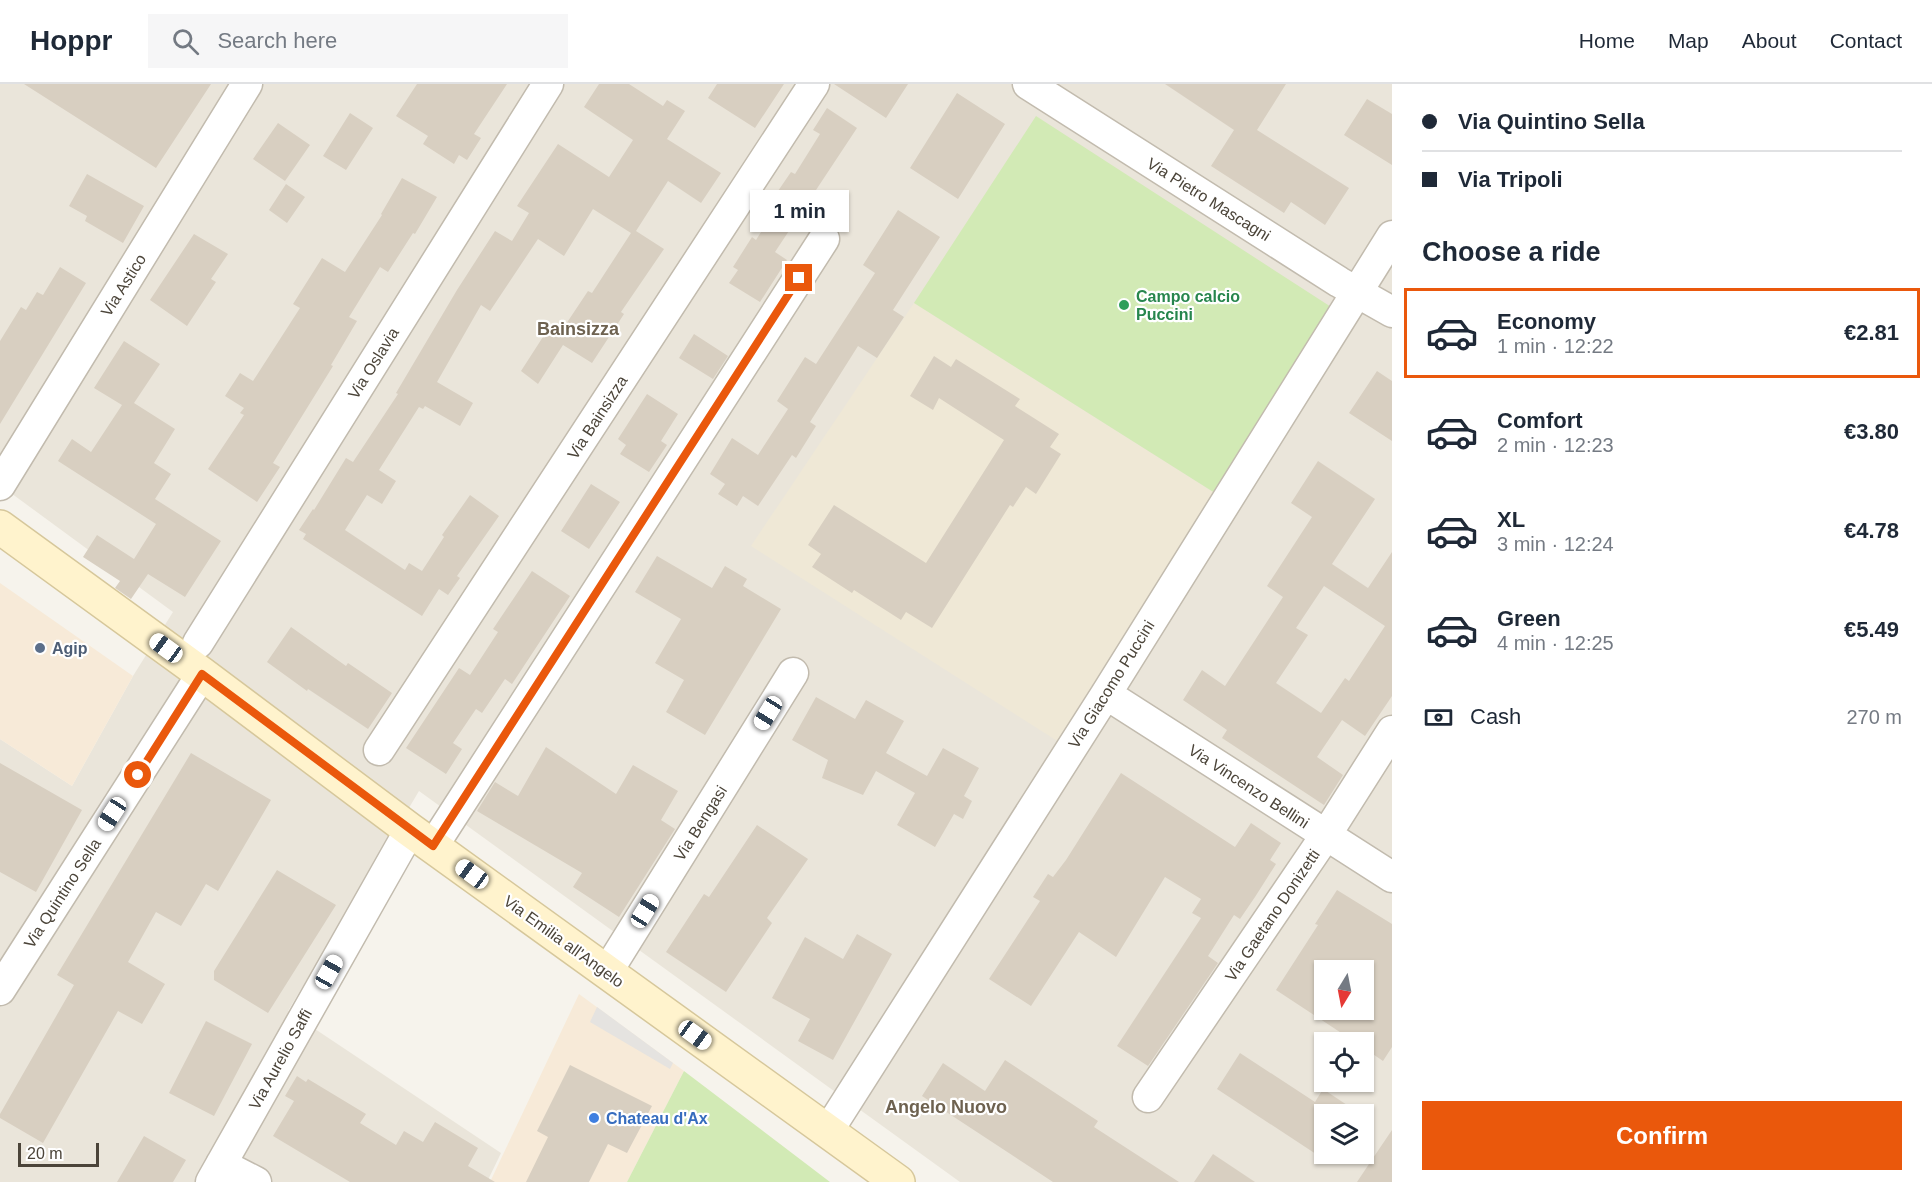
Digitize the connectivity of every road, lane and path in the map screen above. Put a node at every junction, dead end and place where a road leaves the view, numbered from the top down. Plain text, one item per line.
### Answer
1 (246, 84) edge
2 (549, 84) edge
3 (814, 84) edge
4 (1028, 84) edge
5 (1392, 236) edge
6 (824, 239) dead end
7 (1356, 292) junction
8 (1392, 312) edge
9 (0, 485) edge
10 (1, 529) edge
11 (200, 658) junction
12 (793, 673) dead end
13 (1106, 694) junction
14 (1392, 731) edge
15 (379, 750) dead end
16 (1326, 835) junction
17 (422, 838) junction
18 (1392, 877) edge
19 (607, 972) junction
20 (0, 990) edge
21 (1148, 1097) dead end
22 (828, 1131) junction
23 (216, 1173) edge
24 (256, 1182) edge
25 (898, 1182) edge

1 - 9 street, Via Astico
2 - 11 street, Via Oslavia
3 - 15 street, Via Bainsizza
4 - 7 street, Via Pietro Mascagni
5 - 7 street, Via Giacomo Puccini
6 - 17 street, Via Aurelio Saffi
7 - 8 street, Via Pietro Mascagni
7 - 13 street, Via Giacomo Puccini
10 - 11 main road, Via Emilia all'Angelo
11 - 17 main road, Via Emilia all'Angelo
11 - 20 street, Via Quintino Sella
12 - 19 street, Via Bengasi
13 - 16 street, Via Vincenzo Bellini
13 - 22 street, Via Giacomo Puccini
14 - 16 street, Via Gaetano Donizetti
16 - 18 street, Via Vincenzo Bellini
16 - 21 street, Via Gaetano Donizetti
17 - 19 main road, Via Emilia all'Angelo
17 - 23 street, Via Aurelio Saffi
19 - 22 main road, Via Emilia all'Angelo
22 - 25 main road, Via Emilia all'Angelo
23 - 24 street, Via Aurelio Saffi

